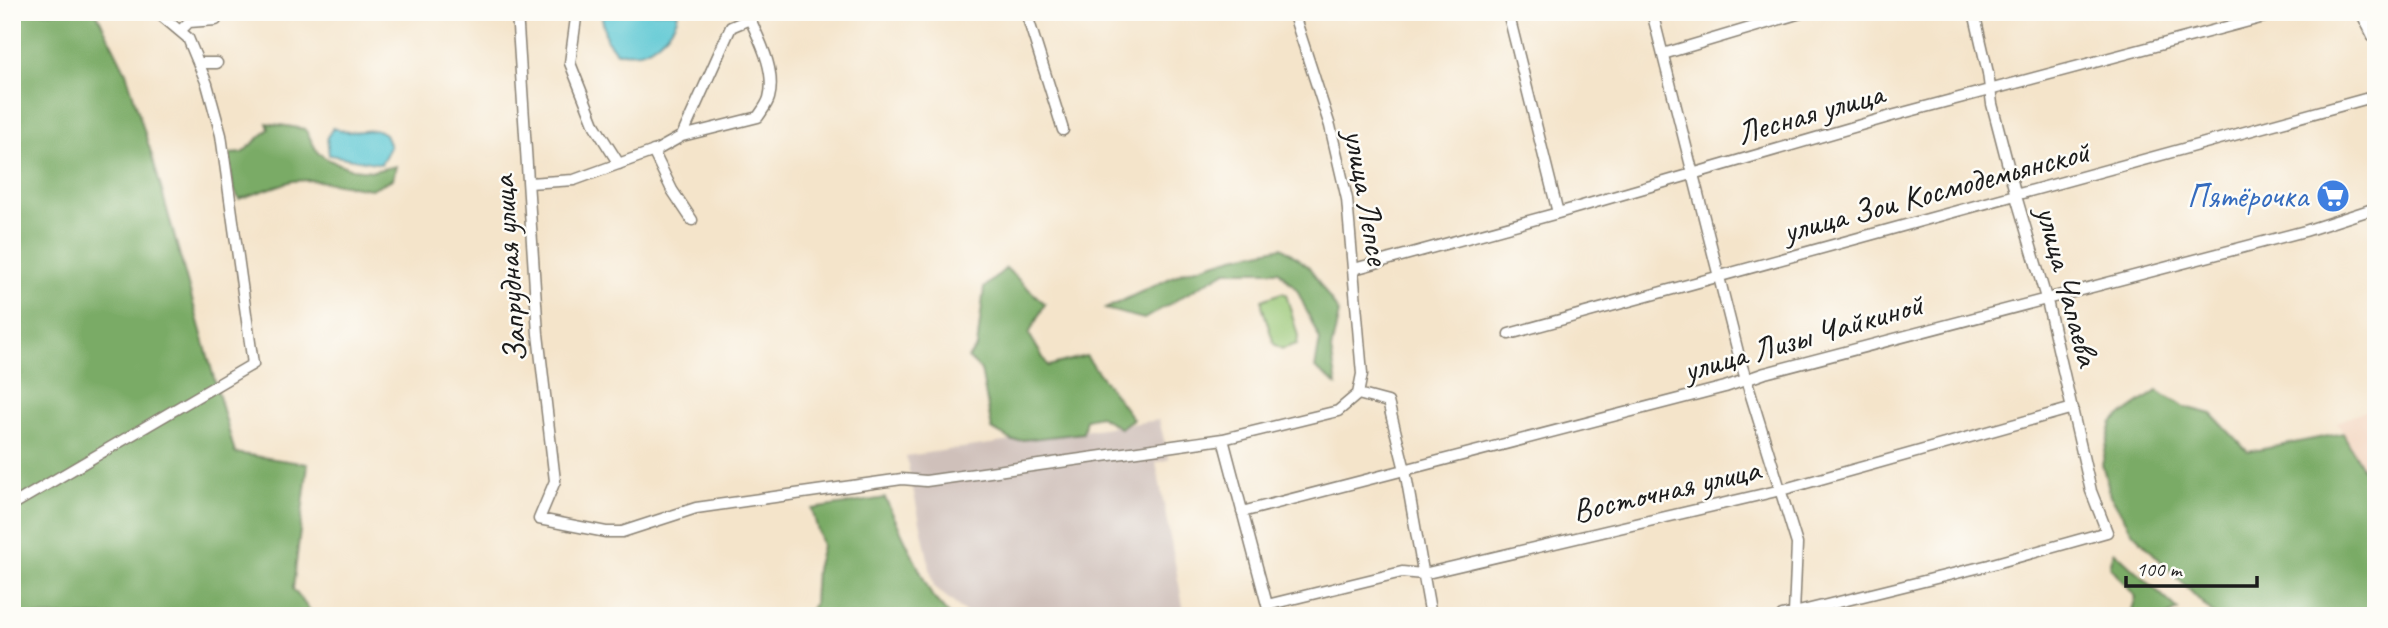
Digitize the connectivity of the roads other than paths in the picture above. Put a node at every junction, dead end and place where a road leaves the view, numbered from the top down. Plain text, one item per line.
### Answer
1 (157, 12) edge
2 (517, 12) edge
3 (732, 12) edge
4 (1027, 12) edge
5 (1293, 12) edge
6 (1508, 12) edge
7 (1652, 12) edge
8 (1804, 12) edge
9 (1974, 12) edge
10 (2283, 12) edge
11 (2361, 12) edge
12 (756, 14) edge
13 (576, 18) dead end
14 (216, 20) dead end
15 (734, 26) junction
16 (180, 31) junction
17 (2376, 42) edge
18 (1663, 54) junction
19 (198, 63) junction
20 (217, 63) dead end
21 (1991, 90) junction
22 (2376, 96) edge
23 (1063, 130) dead end
24 (682, 136) junction
25 (653, 151) junction
26 (619, 164) junction
27 (1694, 174) junction
28 (529, 183) junction
29 (2016, 196) junction
30 (2376, 208) edge
31 (1558, 213) junction
32 (692, 220) dead end
33 (1354, 269) junction
34 (1719, 277) junction
35 (2046, 298) junction
36 (1509, 334) dead end
37 (1747, 379) junction
38 (1358, 394) junction
39 (2073, 408) junction
40 (1223, 439) junction
41 (1405, 470) junction
42 (1781, 490) junction
43 (12, 505) edge
44 (1242, 512) junction
45 (1423, 573) junction
46 (1268, 611) edge
47 (1794, 613) junction
48 (1431, 616) edge
49 (1783, 616) edge

1 - 16 street
2 - 28 street, Запрудная улица
3 - 15 street
4 - 23 street
5 - 33 street, улица Лепсе
6 - 31 street
7 - 18 street
8 - 18 street
9 - 21 street, улица Чапаева
10 - 21 street, Лесная улица
11 - 17 street
12 - 15 street
12 - 24 street
13 - 26 street
14 - 16 street
15 - 24 street
16 - 19 street
18 - 27 street
19 - 20 street
19 - 43 street
21 - 27 street, Лесная улица
21 - 29 street, улица Чапаева
22 - 29 street, улица Зои Космодемьянской
24 - 25 street
25 - 26 street
25 - 32 street
26 - 28 street
27 - 31 street, Лесная улица
27 - 34 street
28 - 40 street, Запрудная улица
29 - 34 street, улица Зои Космодемьянской
29 - 35 street, улица Чапаева
30 - 35 street, улица Лизы Чайкиной
31 - 33 street, Лесная улица
33 - 38 street, улица Лепсе
34 - 36 street, улица Зои Космодемьянской
34 - 37 street
35 - 37 street, улица Лизы Чайкиной
35 - 39 street, улица Чапаева
37 - 41 street, улица Лизы Чайкиной
37 - 42 street
38 - 40 street
38 - 41 street
39 - 42 street, Восточная улица
39 - 47 street, улица Чапаева
40 - 44 street
41 - 44 street, улица Лизы Чайкиной
41 - 45 street
42 - 45 street, Восточная улица
42 - 47 street
44 - 46 street
45 - 46 street, Восточная улица
45 - 48 street
47 - 49 street

